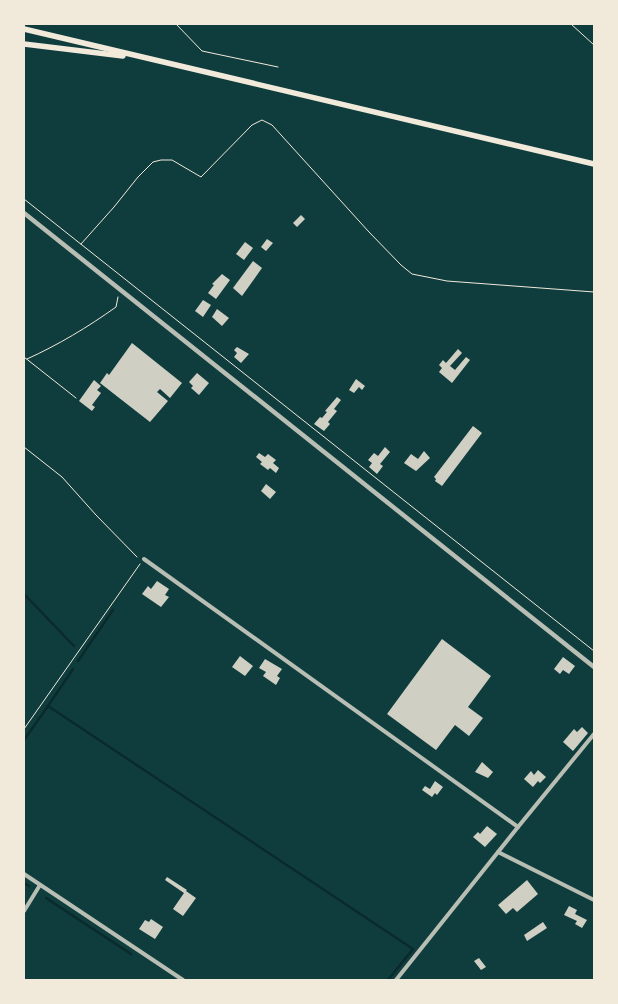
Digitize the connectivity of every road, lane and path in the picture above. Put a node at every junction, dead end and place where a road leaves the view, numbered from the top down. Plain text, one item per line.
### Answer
1 (176, 24) edge
2 (571, 24) edge
3 (24, 29) edge
4 (24, 44) edge
5 (594, 44) edge
6 (150, 59) junction
7 (278, 67) dead end
8 (594, 164) edge
9 (24, 199) edge
10 (24, 213) edge
11 (80, 244) junction
12 (127, 280) junction
13 (119, 289) junction
14 (594, 292) edge
15 (24, 356) edge
16 (27, 359) junction
17 (76, 398) dead end
18 (24, 447) edge
19 (144, 558) junction
20 (594, 651) edge
21 (594, 667) edge
22 (24, 729) edge
23 (594, 734) edge
24 (518, 827) junction
25 (498, 852) junction
26 (24, 874) edge
27 (40, 885) junction
28 (594, 900) edge
29 (24, 911) edge
30 (183, 980) edge
31 (396, 980) edge

1 - 7 path
2 - 5 path
3 - 6 main road
4 - 6 main road
6 - 8 main road
9 - 11 path
10 - 13 street
11 - 12 path
11 - 14 path
12 - 13 path
12 - 20 path
13 - 16 path
13 - 21 street
15 - 16 path
16 - 17 path
18 - 19 path
19 - 22 path
19 - 24 street
23 - 24 street
24 - 25 street
25 - 28 street
25 - 31 street
26 - 27 street
27 - 29 street
27 - 30 street

